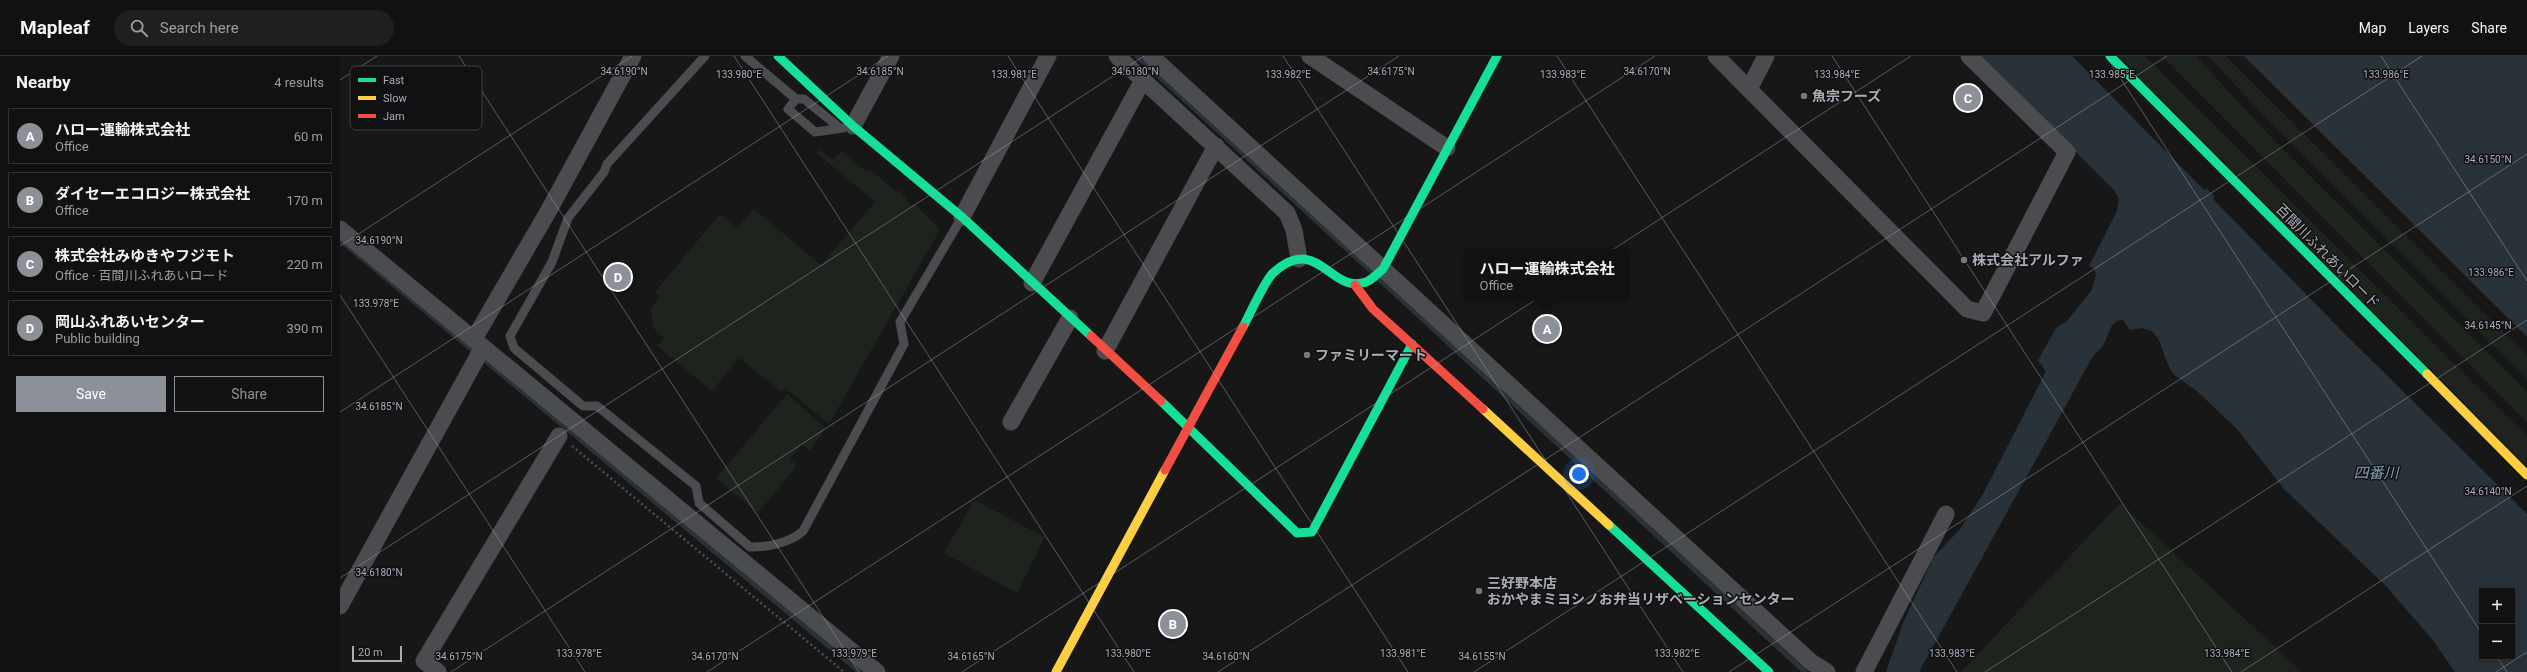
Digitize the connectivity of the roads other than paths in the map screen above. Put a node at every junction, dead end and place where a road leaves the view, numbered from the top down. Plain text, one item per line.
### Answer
1 (633, 56) edge
2 (705, 56) edge
3 (745, 56) edge
4 (778, 56) edge
5 (891, 56) edge
6 (1048, 56) edge
7 (1117, 56) edge
8 (1151, 56) edge
9 (1310, 56) edge
10 (1497, 56) edge
11 (1716, 56) edge
12 (1766, 56) edge
13 (1969, 56) edge
14 (2110, 56) edge
15 (1143, 80) junction
16 (1749, 89) junction
17 (796, 99) junction
18 (846, 127) junction
19 (1216, 146) junction
20 (1447, 148) junction
21 (962, 217) junction
22 (340, 229) edge
23 (1299, 258) junction
24 (1379, 273) junction
25 (1032, 283) junction
26 (1355, 285) junction
27 (1070, 318) junction
28 (1412, 344) junction
29 (478, 349) junction
30 (1105, 351) junction
31 (1011, 422) dead end
32 (1188, 427) junction
33 (559, 436) road end
34 (2527, 475) edge
35 (1946, 514) dead end
36 (340, 606) edge
37 (433, 670) edge
38 (877, 672) edge
39 (1056, 672) edge
40 (1769, 672) edge
41 (1827, 672) edge
42 (1864, 672) edge

1 - 29 street
2 - 21 lane
3 - 17 lane
4 - 18 street
5 - 18 street
6 - 21 street
7 - 15 street
8 - 24 street
9 - 20 street
10 - 20 street
11 - 16 street
12 - 16 street
13 - 16 street
14 - 34 street, 百間川ふれあいロード
15 - 19 street
15 - 25 street
17 - 18 lane
17 - 18 lane
18 - 21 street
19 - 23 street
19 - 30 street
20 - 24 street
21 - 25 street
22 - 29 street
23 - 26 street
23 - 32 street
24 - 26 street
24 - 41 street
25 - 27 street
26 - 28 street
27 - 30 street
27 - 31 street
28 - 32 street
28 - 40 street
29 - 36 street
29 - 38 street
30 - 32 street
32 - 39 street
33 - 37 street
35 - 42 street

